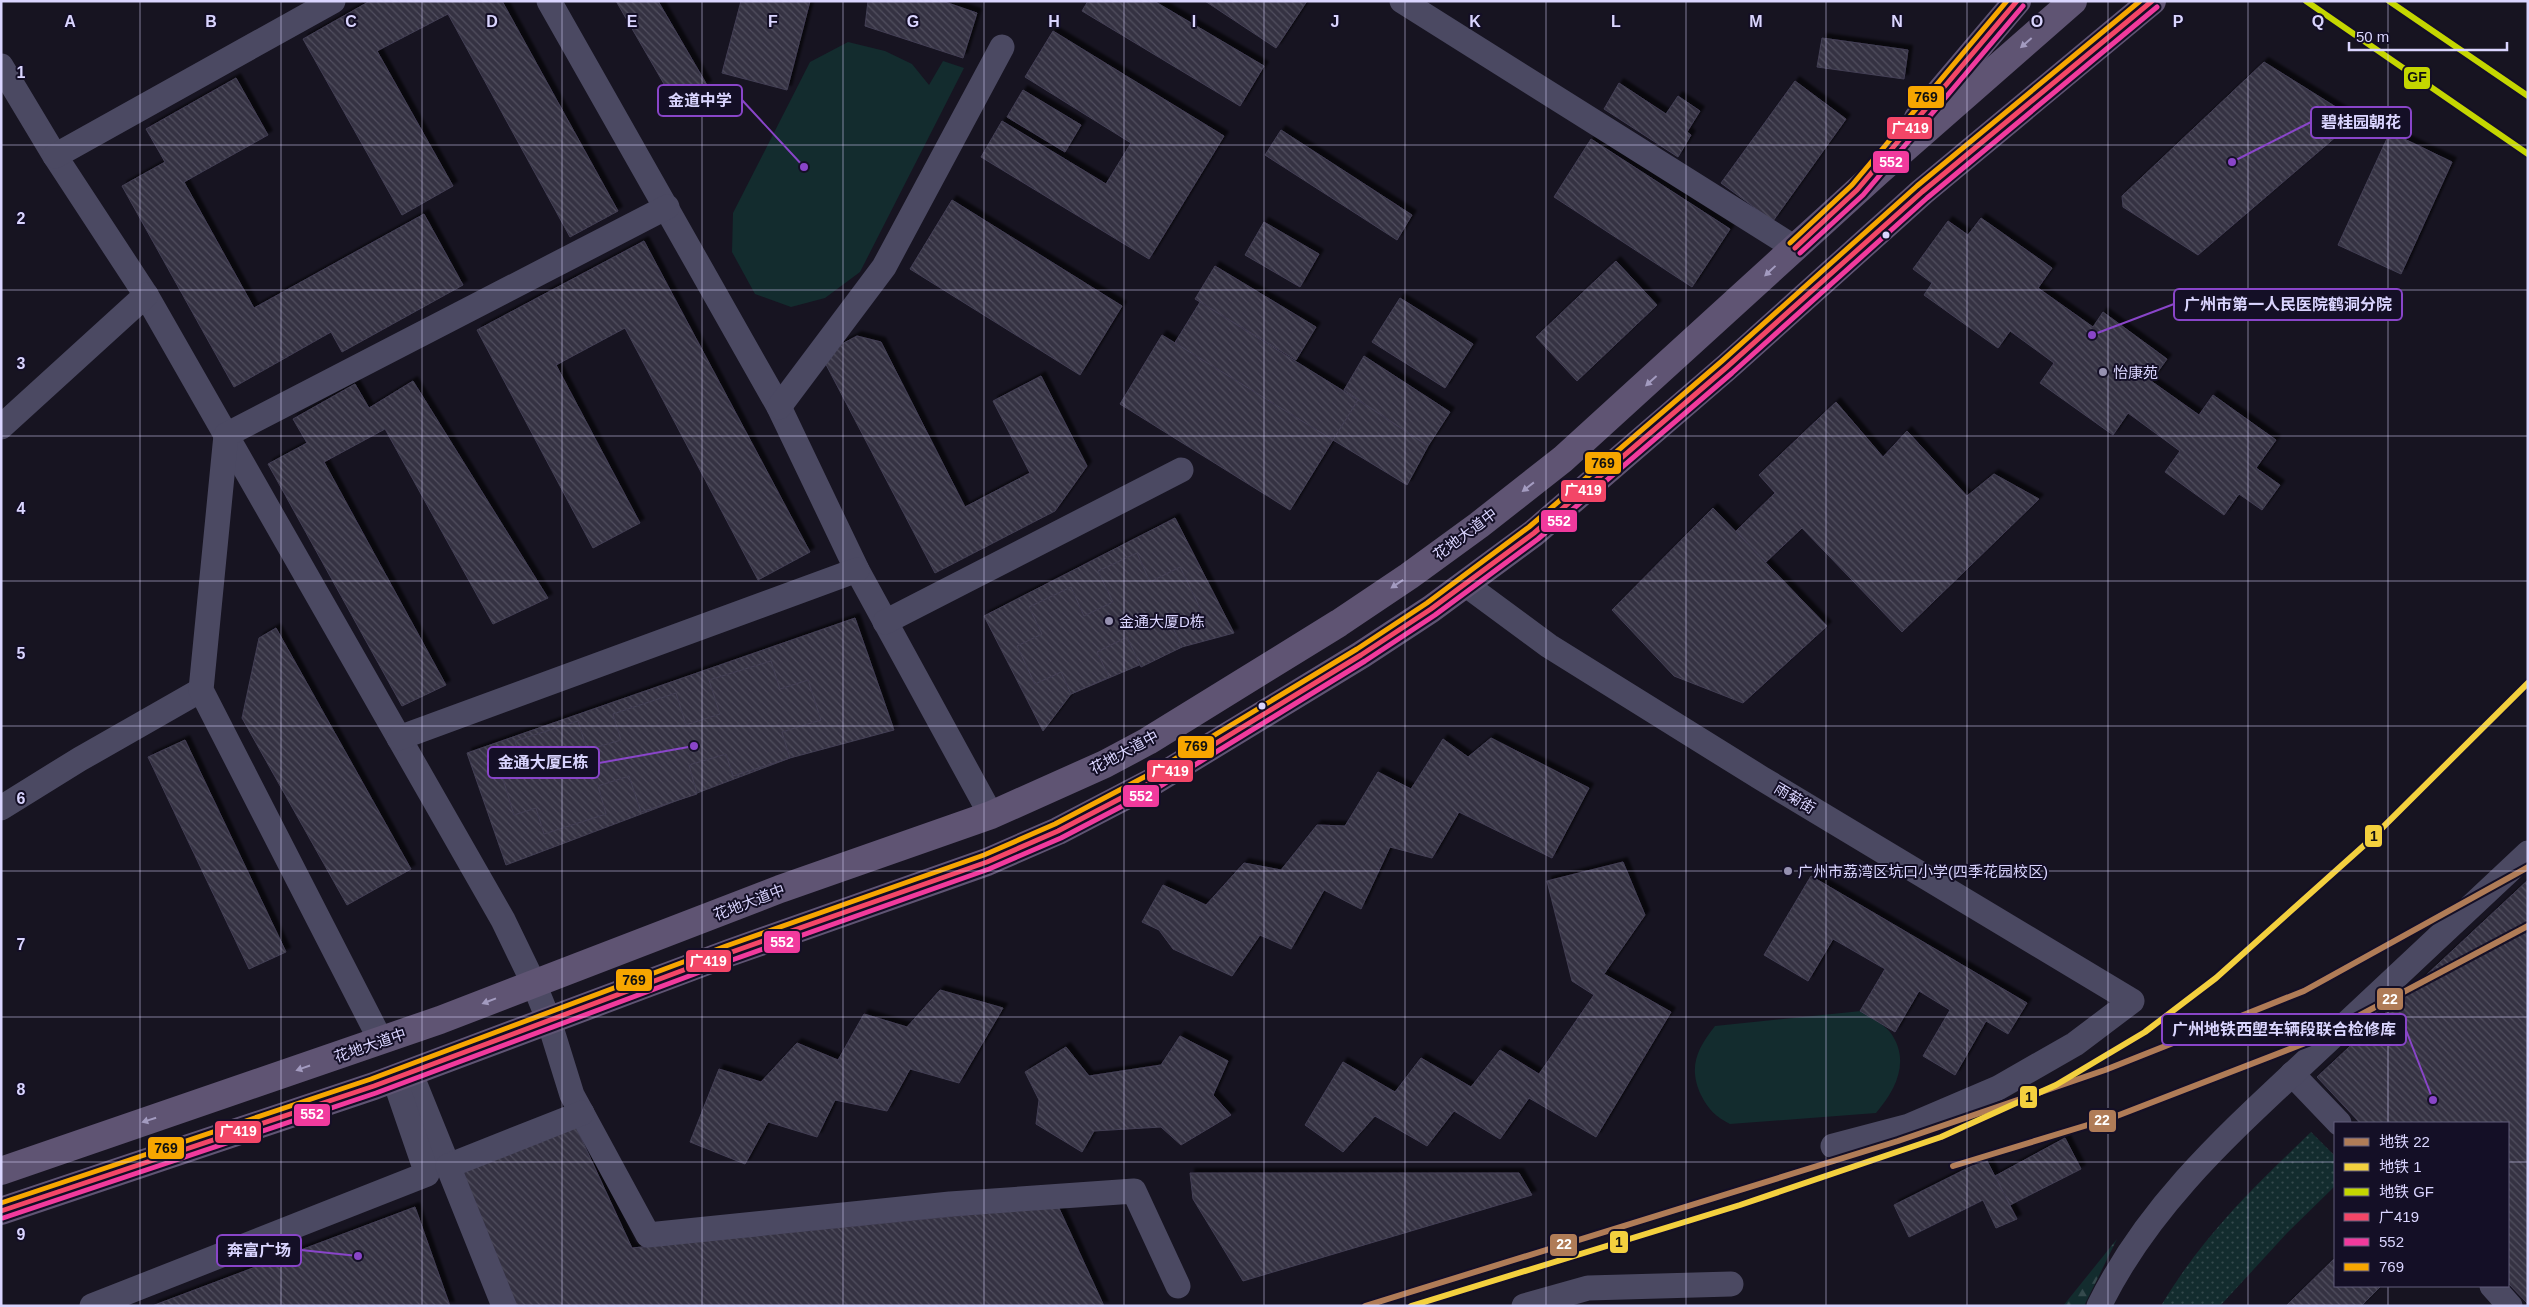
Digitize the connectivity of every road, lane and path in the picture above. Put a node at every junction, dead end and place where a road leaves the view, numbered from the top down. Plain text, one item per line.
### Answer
1 (333, 1) edge
2 (549, 1) edge
3 (1402, 1) edge
4 (2017, 1) edge
5 (2152, 1) edge
6 (2068, 6) edge
7 (1002, 47) dead end
8 (1, 66) edge
9 (55, 156) junction
10 (1858, 190) junction
11 (667, 207) junction
12 (1795, 248) junction
13 (146, 295) junction
14 (779, 408) junction
15 (1, 427) edge
16 (226, 436) junction
17 (1181, 470) dead end
18 (857, 570) junction
19 (1465, 584) junction
20 (885, 622) junction
21 (201, 690) junction
22 (399, 738) junction
23 (1, 808) edge
24 (991, 815) junction
25 (2528, 853) edge
26 (534, 984) junction
27 (549, 1020) junction
28 (381, 1041) junction
29 (2292, 1074) junction
30 (402, 1075) junction
31 (582, 1113) junction
32 (2338, 1122) edge
33 (1833, 1146) dead end
34 (448, 1166) junction
35 (1, 1171) edge
36 (5, 1210) edge
37 (1731, 1284) dead end
38 (1178, 1286) dead end
39 (2493, 1287) edge
40 (1654, 1296) edge
41 (92, 1306) edge
42 (504, 1306) edge
43 (1524, 1306) edge
44 (2099, 1306) edge
45 (2510, 1306) edge

1 - 9 street
2 - 11 street
3 - 12 street
4 - 10 main road
5 - 19 main road
6 -> 10 main road, 花地大道中
7 - 14 street
8 - 9 street
9 - 13 street
10 - 12 main road, 花地大道中
11 - 14 street
11 - 16 street
12 -> 24 main road, 花地大道中
13 - 15 street
13 - 16 street
14 - 18 street
16 - 21 street
16 - 22 street
17 - 20 street
18 - 20 street
18 - 22 street
19 - 27 main road
19 - 33 street, 雨菊街
20 - 24 street
21 - 23 street
21 - 28 street
22 - 26 street
24 - 26 main road, 花地大道中
25 - 29 street
26 - 27 street
26 -> 28 main road, 花地大道中
27 - 30 main road
27 - 31 street
28 -> 35 main road, 花地大道中
29 - 32 street
29 - 44 street
30 - 34 street
30 - 36 main road
30 - 41 street
31 - 34 street
31 - 38 street
34 - 42 street
37 - 40 street
39 - 45 street
40 - 43 street

